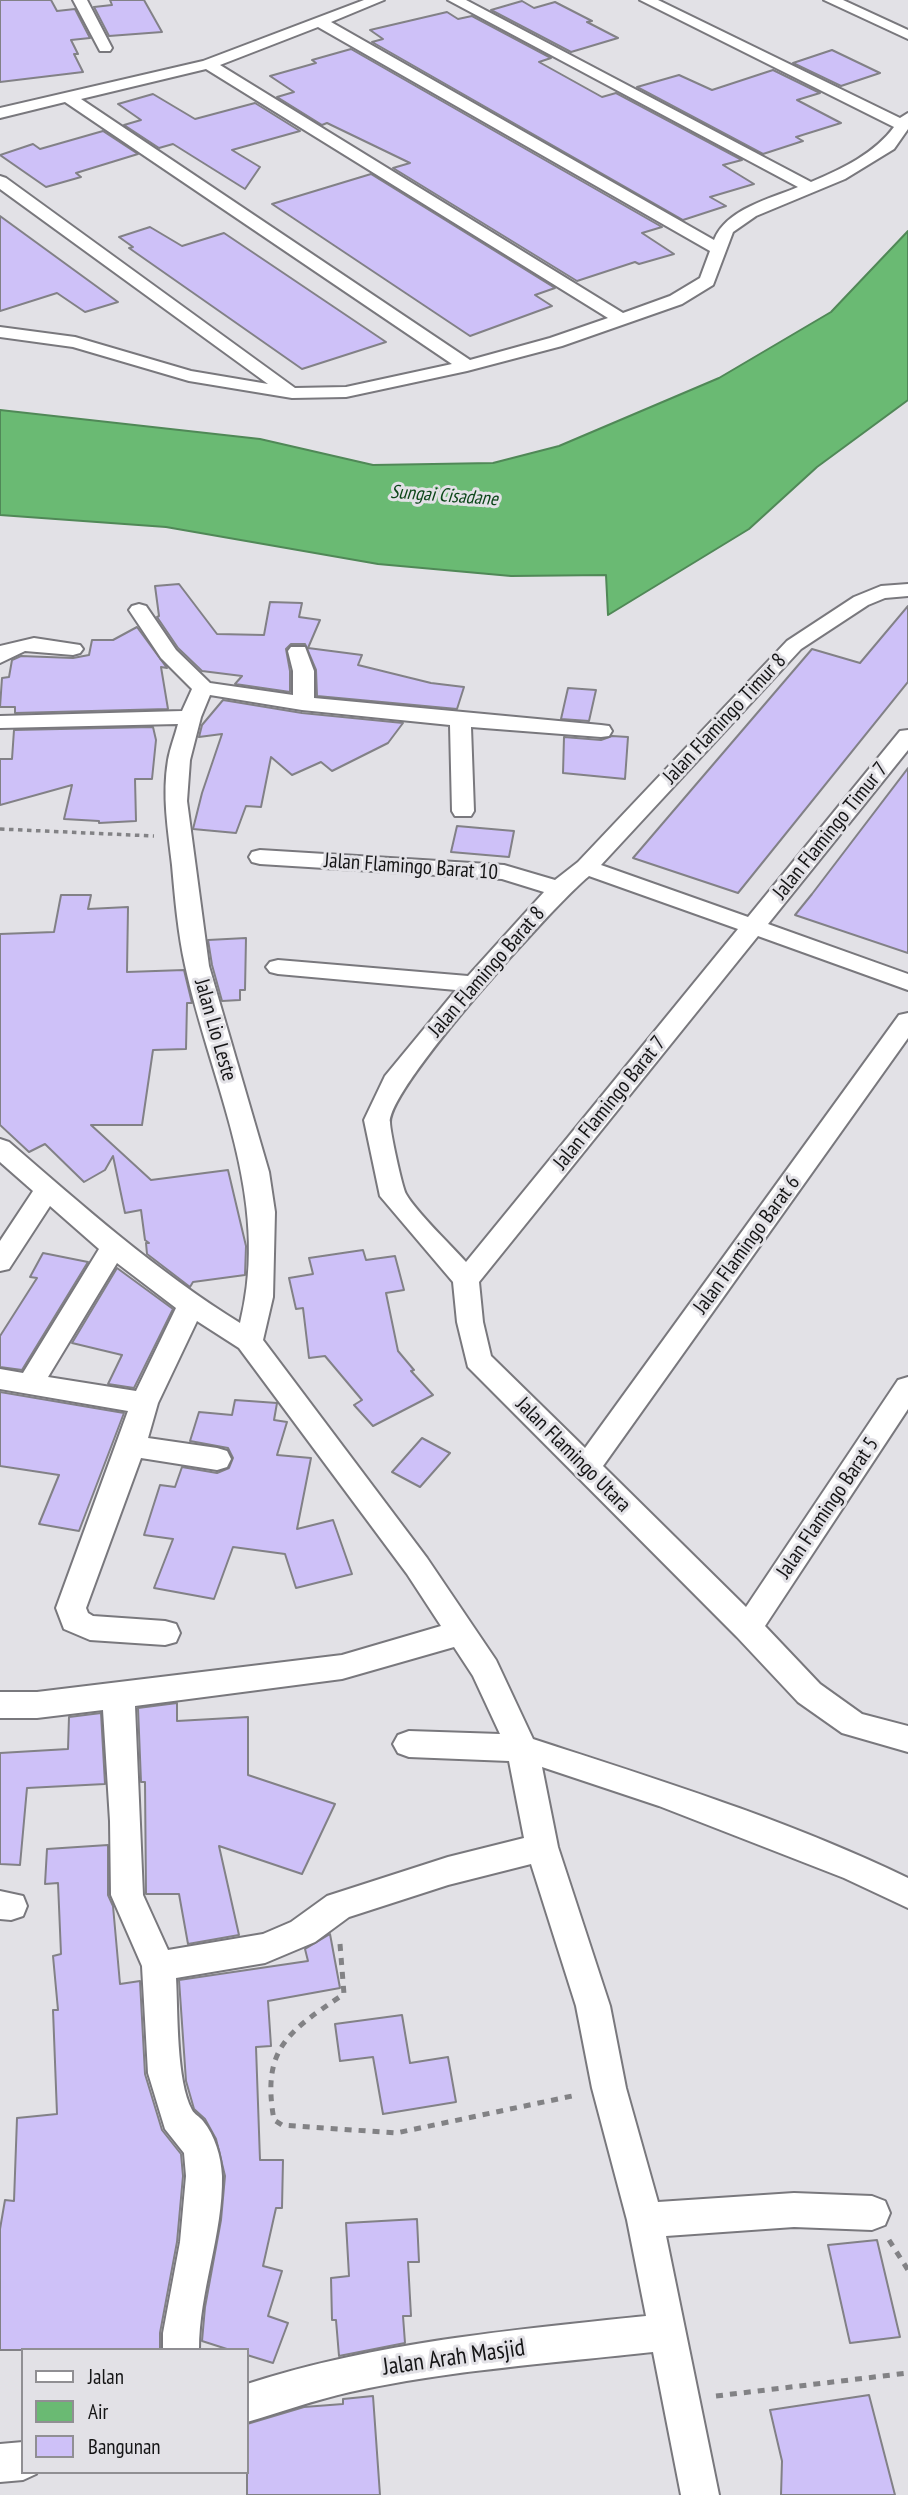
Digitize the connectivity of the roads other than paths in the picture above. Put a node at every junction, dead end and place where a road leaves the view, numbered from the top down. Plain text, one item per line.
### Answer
1 (80, 0) edge
2 (377, 0) edge
3 (456, 0) edge
4 (647, 0) edge
5 (831, 0) edge
6 (318, 21) junction
7 (908, 35) edge
8 (105, 48) dead end
9 (208, 64) junction
10 (68, 97) junction
11 (0, 113) edge
12 (905, 121) edge
13 (0, 181) edge
14 (809, 187) junction
15 (718, 249) junction
16 (621, 319) junction
17 (0, 332) edge
18 (467, 366) junction
19 (292, 393) junction
20 (908, 590) edge
21 (139, 610) dead end
22 (73, 649) dead end
23 (298, 651) dead end
24 (0, 657) edge
25 (203, 688) junction
26 (302, 704) junction
27 (190, 717) junction
28 (460, 720) junction
29 (0, 722) edge
30 (601, 731) dead end
31 (908, 736) edge
32 (463, 811) dead end
33 (260, 857) dead end
34 (586, 867) junction
35 (559, 889) junction
36 (754, 925) junction
37 (278, 967) dead end
38 (908, 982) edge
39 (474, 984) junction
40 (908, 1021) edge
41 (0, 1148) edge
42 (47, 1190) junction
43 (114, 1247) junction
44 (0, 1262) edge
45 (466, 1280) junction
46 (191, 1305) junction
47 (249, 1341) junction
48 (0, 1379) edge
49 (31, 1382) junction
50 (908, 1387) edge
51 (144, 1403) junction
52 (131, 1447) junction
53 (217, 1458) dead end
54 (585, 1469) junction
55 (748, 1628) junction
56 (165, 1633) dead end
57 (460, 1633) junction
58 (122, 1695) junction
59 (0, 1705) edge
60 (908, 1739) edge
61 (409, 1744) dead end
62 (522, 1748) junction
63 (542, 1847) junction
64 (908, 1894) edge
65 (159, 1966) junction
66 (872, 2213) dead end
67 (645, 2220) junction
68 (666, 2332) junction
69 (181, 2348) edge
70 (248, 2403) edge
71 (21, 2461) edge
72 (0, 2463) edge
73 (700, 2495) edge

1 - 8 street
2 - 6 street
3 - 14 street
4 - 12 street
5 - 7 street
6 - 9 street
6 - 15 street
9 - 10 street
9 - 16 street
10 - 11 street
10 - 18 street
12 - 14 street
13 - 19 street
14 - 15 street
15 - 16 street
16 - 18 street
17 - 19 street
18 - 19 street
20 - 34 street, Jalan Flamingo Timur 8
21 - 25 street
22 - 24 street
23 - 26 street
25 - 26 street
25 - 27 street
26 - 28 street
27 - 29 street
27 - 47 street, Jalan Lio Leste
28 - 30 street
28 - 32 street
31 - 36 street, Jalan Flamingo Timur 7
33 - 35 street, Jalan Flamingo Barat 10
34 - 35 street, Jalan Flamingo Barat 8
34 - 36 street
35 - 39 street, Jalan Flamingo Barat 8
36 - 38 street
36 - 45 street, Jalan Flamingo Barat 7
37 - 39 street
39 - 45 street, Jalan Flamingo Barat 8
40 - 54 street, Jalan Flamingo Barat 6
41 - 42 street
42 - 43 street
42 - 44 street
43 - 46 street
43 - 49 street
45 - 54 street, Jalan Flamingo Utara
46 - 47 street
46 - 51 street
47 - 57 street
48 - 49 street
49 - 51 street
50 - 55 street, Jalan Flamingo Barat 5
51 - 52 street
52 - 53 street
52 - 56 street
54 - 55 street, Jalan Flamingo Utara
55 - 60 street, Jalan Flamingo Utara
57 - 58 street
57 - 62 street
58 - 59 street
58 - 65 street
61 - 62 street
62 - 63 street
62 - 64 street
63 - 65 street
63 - 67 street
65 - 69 street
66 - 67 street
67 - 68 street
68 - 70 street, Jalan Arah Masjid
68 - 73 street
71 - 72 street

